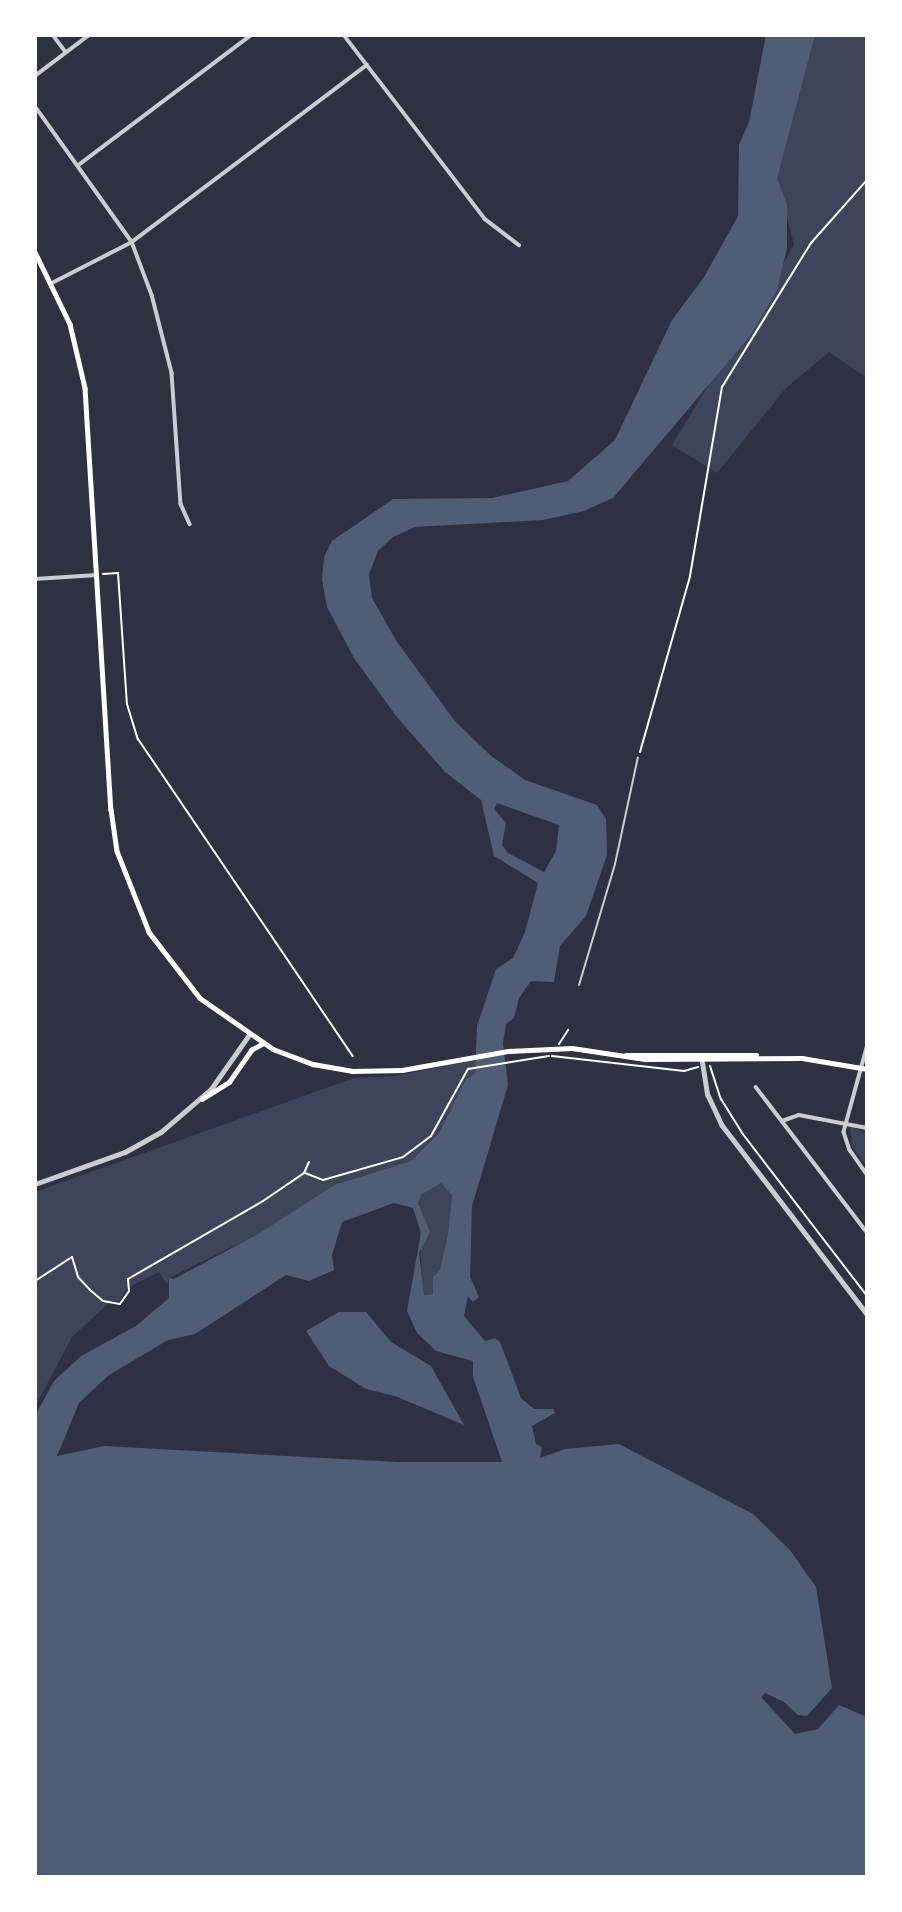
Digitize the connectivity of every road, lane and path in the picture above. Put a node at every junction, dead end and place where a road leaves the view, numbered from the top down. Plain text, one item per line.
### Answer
1 (53, 35) edge
2 (89, 35) edge
3 (251, 35) edge
4 (344, 35) edge
5 (66, 52) junction
6 (367, 65) junction
7 (35, 76) edge
8 (35, 106) edge
9 (80, 164) junction
10 (867, 180) edge
11 (132, 242) junction
12 (519, 245) dead end
13 (35, 252) edge
14 (52, 282) junction
15 (190, 524) dead end
16 (97, 575) junction
17 (35, 579) edge
18 (638, 757) joint
19 (579, 985) dead end
20 (568, 1030) dead end
21 (250, 1035) junction
22 (263, 1043) junction
23 (867, 1048) edge
24 (557, 1049) junction
25 (622, 1055) junction
26 (353, 1056) dead end
27 (767, 1056) junction
28 (702, 1059) junction
29 (714, 1068) dead end
30 (864, 1068) edge
31 (756, 1087) dead end
32 (200, 1101) junction
33 (782, 1121) junction
34 (845, 1122) junction
35 (867, 1128) edge
36 (309, 1162) dead end
37 (304, 1173) junction
38 (867, 1174) edge
39 (35, 1184) edge
40 (867, 1232) edge
41 (35, 1281) edge
42 (867, 1296) edge
43 (867, 1314) edge

1 - 5 street
2 - 5 street
3 - 9 street
4 - 6 street
5 - 7 street
6 - 11 street
6 - 12 street
8 - 9 street
9 - 11 street
10 - 18 path
11 - 14 street
11 - 15 street
13 - 14 main road
14 - 16 main road
16 - 17 street
16 - 21 main road
16 - 26 path
18 - 19 lane
20 - 24 path
21 - 22 main road
21 - 32 street
22 - 24 main road
22 - 32 main road
23 - 30 street
24 - 25 main road
24 - 37 path
25 - 27 main road
25 - 28 main road
27 - 28 main road
27 - 30 main road
28 - 43 street
29 - 42 path
30 - 34 street
31 - 33 street
32 - 39 street
33 - 34 street
33 - 40 street
34 - 35 street
34 - 38 street
36 - 37 path
37 - 41 path

